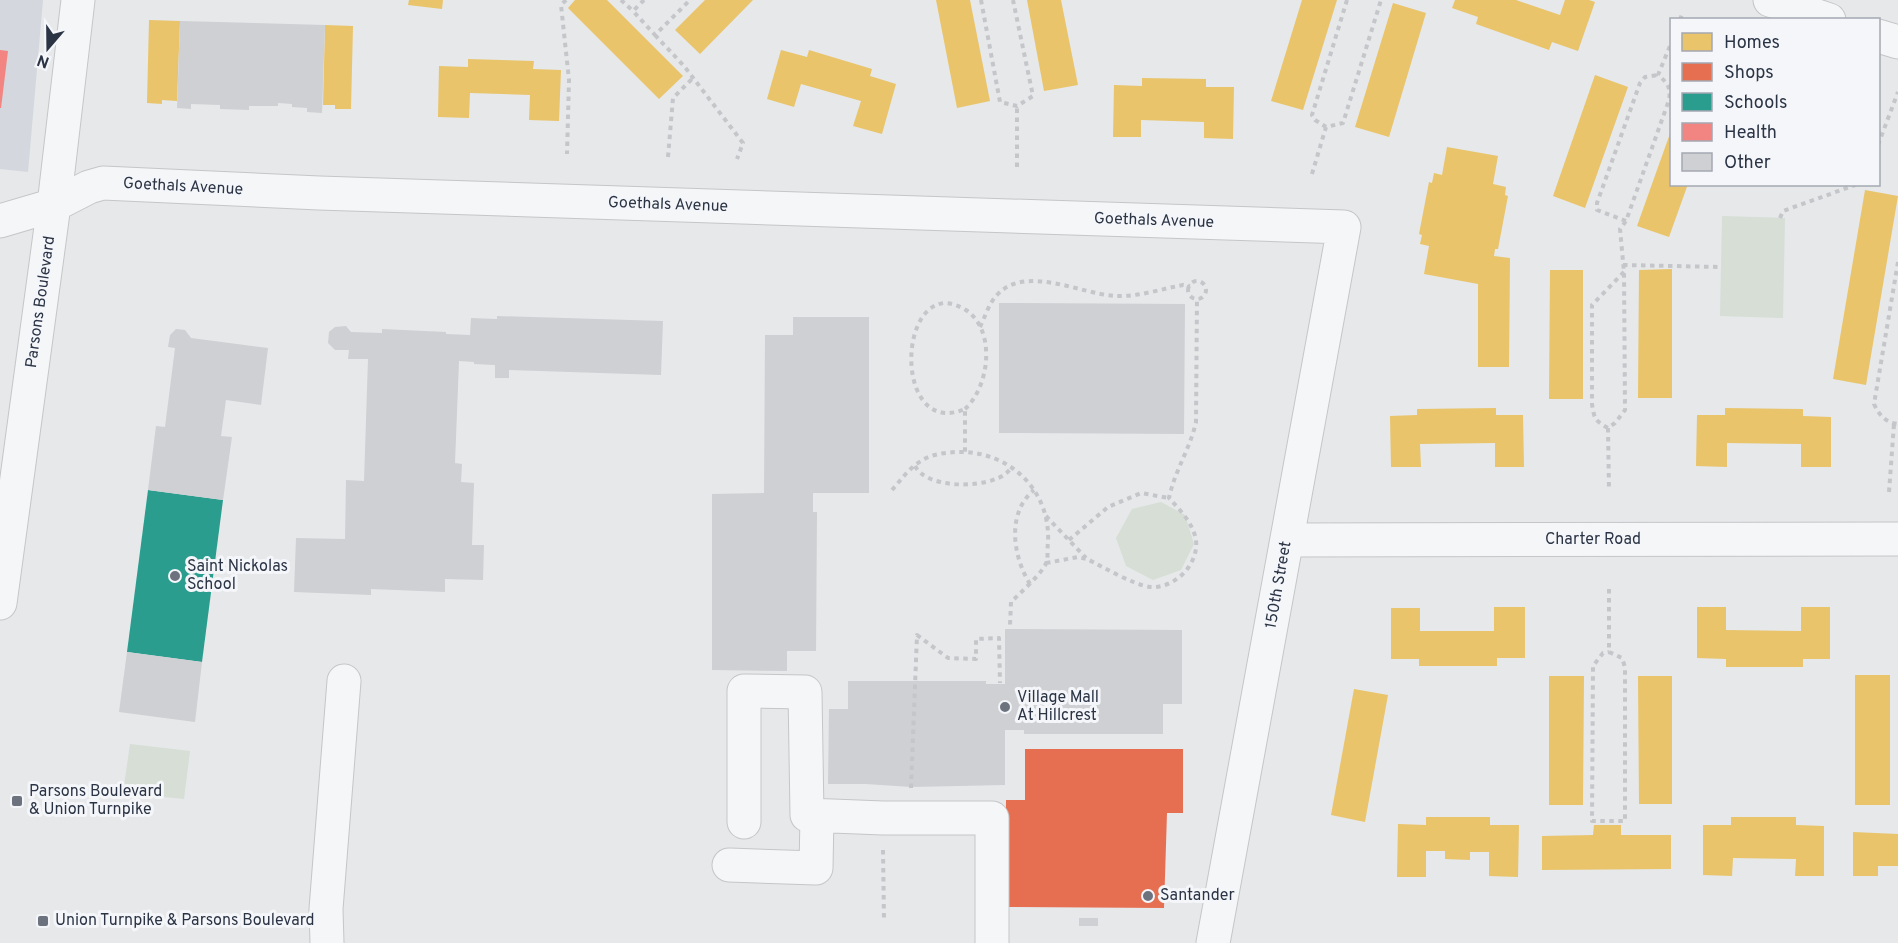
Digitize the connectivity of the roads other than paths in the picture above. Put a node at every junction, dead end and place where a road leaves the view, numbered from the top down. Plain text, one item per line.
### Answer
1 (78, 0) edge
2 (1770, 0) edge
3 (1823, 18) edge
4 (1880, 37) edge
5 (1898, 42) edge
6 (54, 204) junction
7 (0, 221) edge
8 (1344, 227) joint
9 (1898, 539) edge
10 (1287, 540) junction
11 (0, 603) edge
12 (344, 681) dead end
13 (817, 816) junction
14 (744, 822) dead end
15 (729, 865) dead end
16 (327, 943) edge
17 (992, 943) edge
18 (1213, 943) edge

1 - 6 street, Parsons Boulevard
2 - 3 street
4 - 5 street
6 - 7 street, Goethals Avenue
6 - 8 street, Goethals Avenue
6 - 11 street, Parsons Boulevard
8 - 10 street, 150th Street
9 - 10 street, Charter Road
10 - 18 street, 150th Street
12 - 16 street
13 - 14 street
13 - 15 street
13 - 17 street

